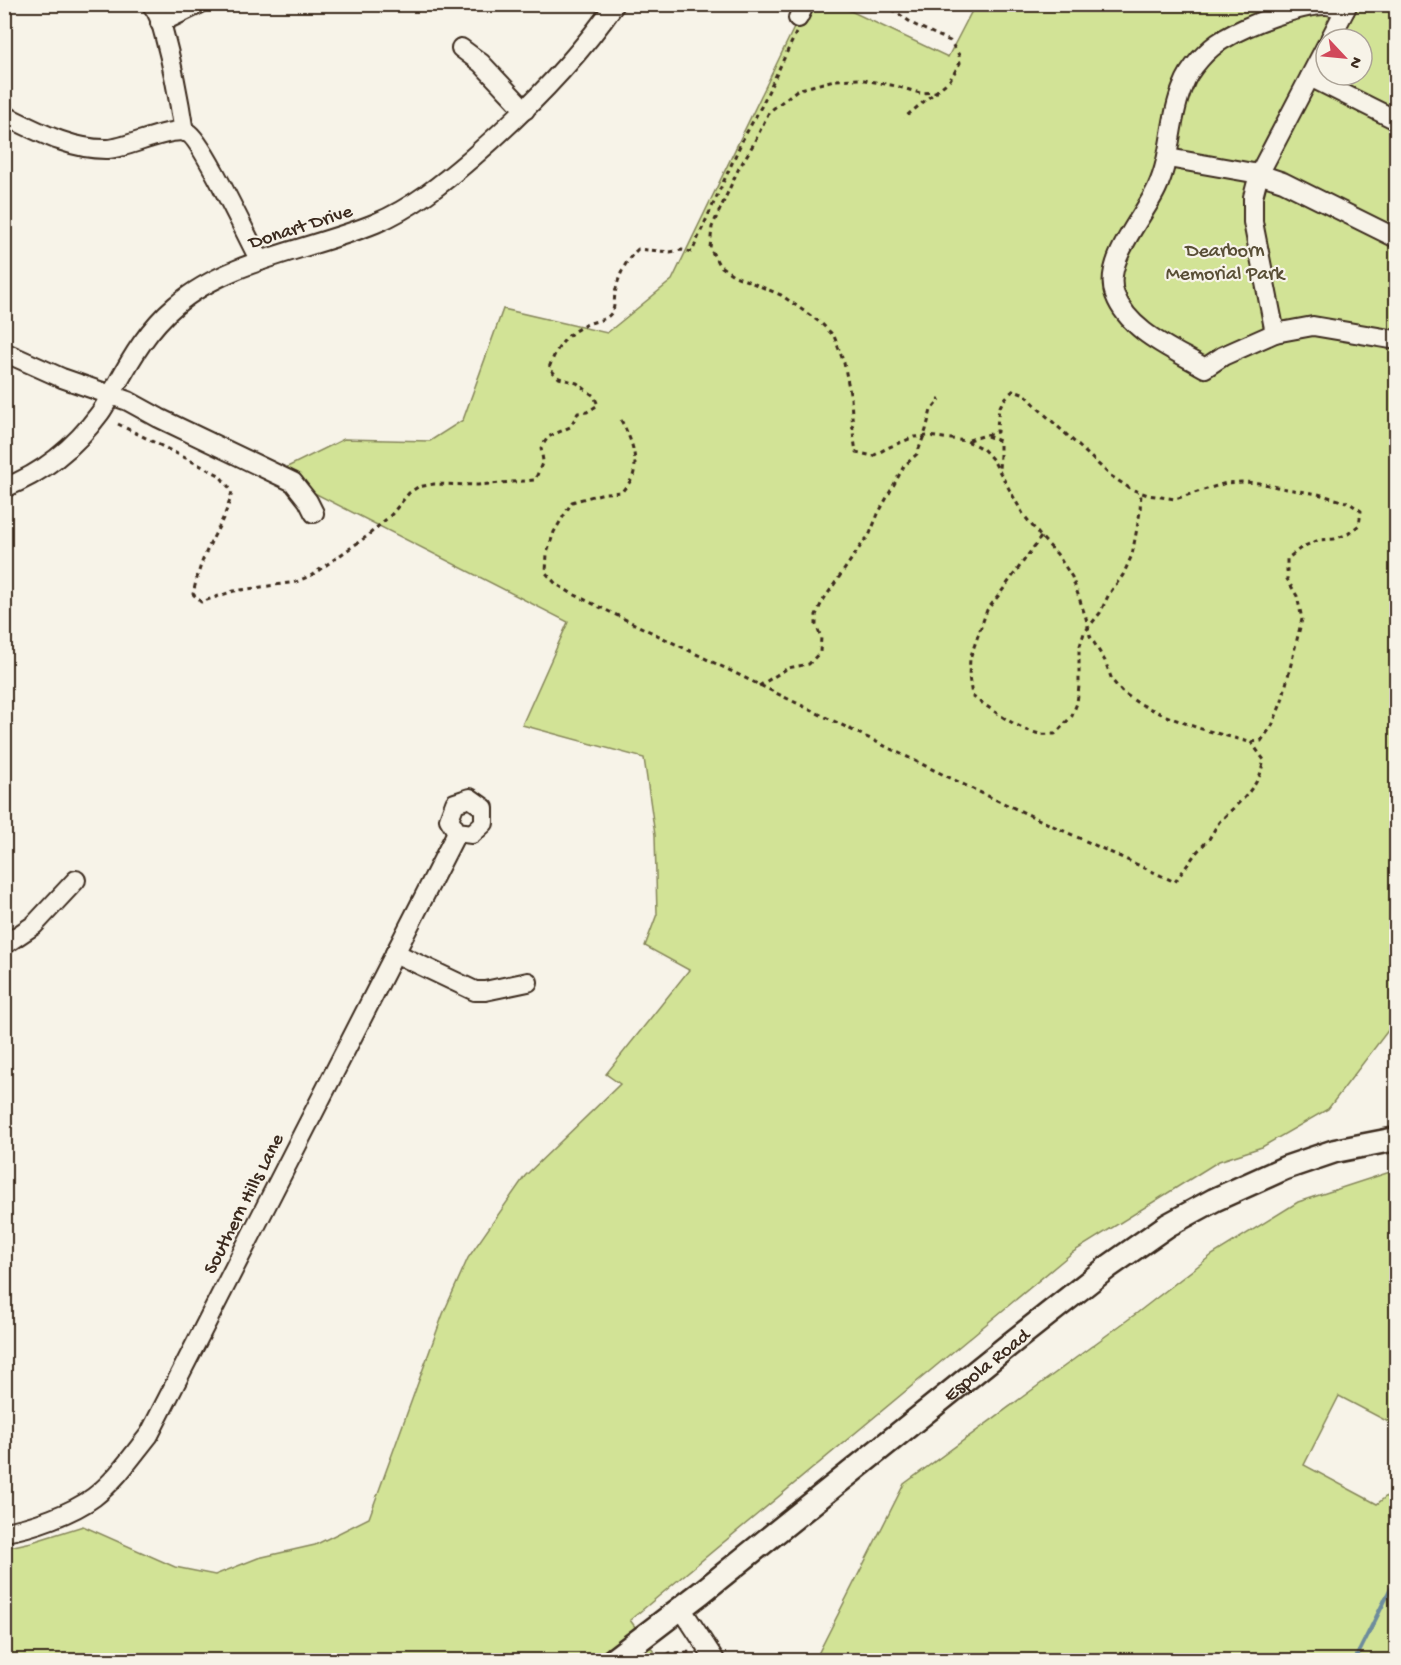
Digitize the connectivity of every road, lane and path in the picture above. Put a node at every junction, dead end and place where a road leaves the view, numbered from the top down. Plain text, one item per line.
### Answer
1 (151, 4) edge
2 (199, 4) edge
3 (615, 4) edge
4 (884, 4) edge
5 (1346, 7) edge
6 (802, 11) edge
7 (160, 23) junction
8 (1336, 27) edge
9 (461, 48) dead end
10 (1314, 69) edge
11 (1310, 77) junction
12 (938, 92) junction
13 (525, 111) junction
14 (4, 115) edge
15 (904, 118) dead end
16 (1396, 120) edge
17 (184, 132) junction
18 (1168, 158) junction
19 (1259, 174) junction
20 (1396, 238) edge
21 (260, 261) junction
22 (1275, 333) junction
23 (1396, 340) edge
24 (4, 352) edge
25 (110, 395) junction
26 (940, 399) dead end
27 (621, 420) dead end
28 (118, 424) dead end
29 (986, 436) junction
30 (968, 441) junction
31 (999, 469) junction
32 (4, 488) edge
33 (1141, 492) junction
34 (314, 513) dead end
35 (1041, 537) junction
36 (759, 686) junction
37 (1251, 742) junction
38 (458, 832) dead end
39 (76, 880) dead end
40 (4, 945) edge
41 (395, 953) junction
42 (528, 982) dead end
43 (1396, 1139) edge
44 (4, 1532) edge
45 (681, 1608) junction
46 (613, 1660) edge
47 (660, 1660) edge
48 (698, 1660) edge
49 (715, 1660) edge

1 - 7 street
2 - 7 street
3 - 13 street, Donart Drive
4 - 12 path
5 - 8 street
5 - 18 street
6 - 28 path
7 - 17 street
9 - 13 street
10 - 11 street
11 - 16 street
11 - 19 street
12 - 15 path
12 - 30 path
13 - 21 street, Donart Drive
14 - 17 street
17 - 21 street
18 - 19 street
18 - 22 street
19 - 20 street
19 - 22 street
21 - 25 street, Donart Drive
22 - 23 street
24 - 25 street
25 - 32 street, Donart Drive
25 - 34 street
26 - 36 path
27 - 36 path
29 - 30 path
29 - 31 path
29 - 33 path
30 - 31 path
31 - 35 path
33 - 35 path
33 - 37 path
35 - 37 path
36 - 37 path
38 - 41 street, Southern Hills Lane
39 - 40 street
41 - 42 street
41 - 44 street, Southern Hills Lane
43 - 45 main road, Espola Road
45 - 46 main road, Espola Road
45 - 49 street
47 - 48 path

